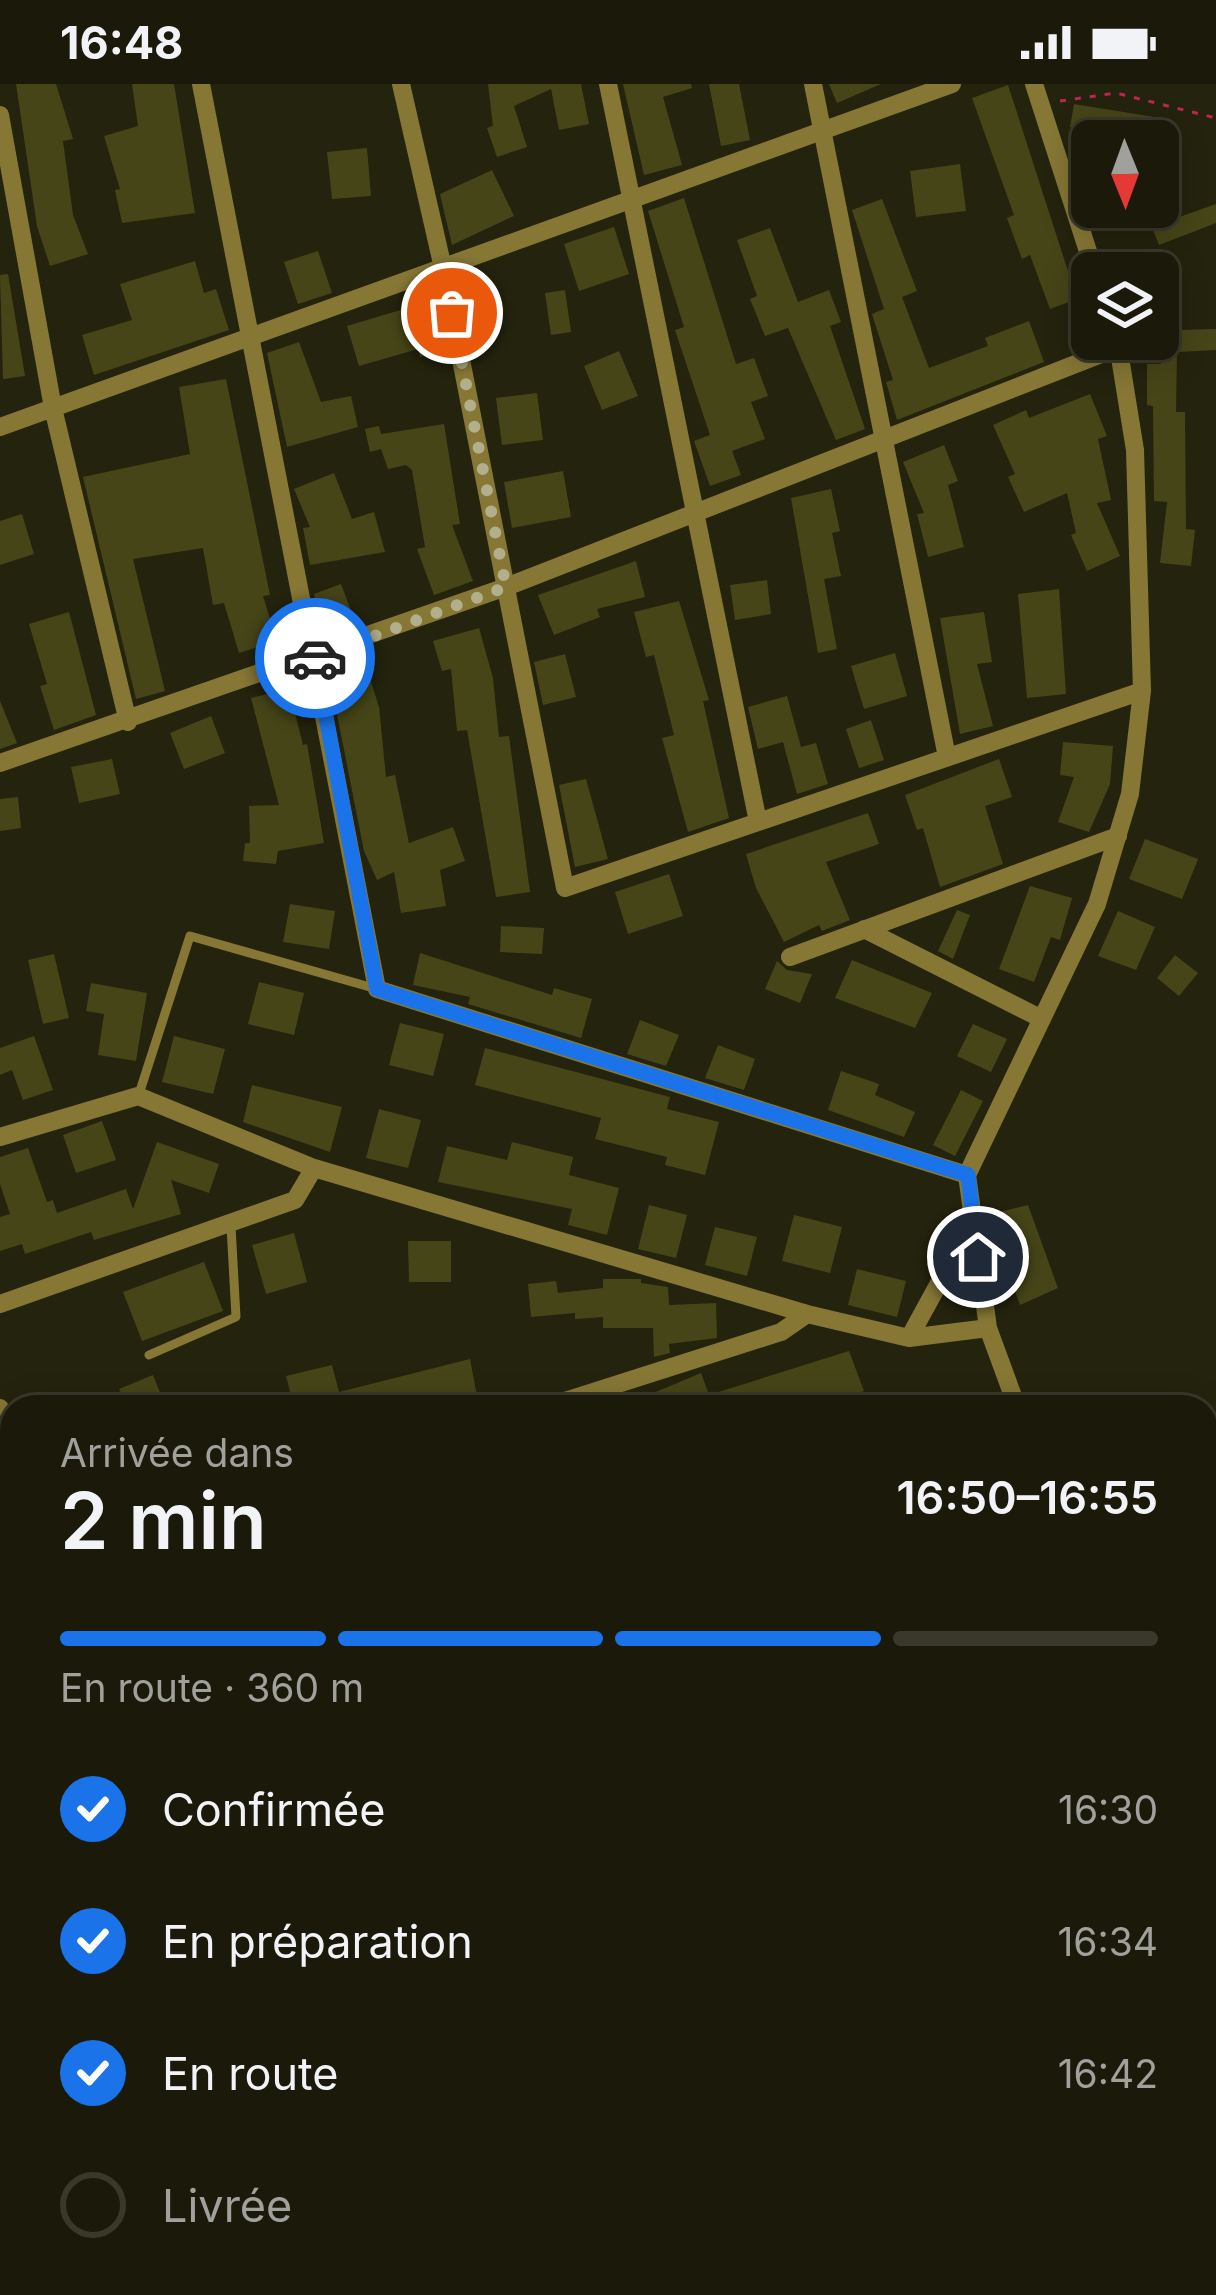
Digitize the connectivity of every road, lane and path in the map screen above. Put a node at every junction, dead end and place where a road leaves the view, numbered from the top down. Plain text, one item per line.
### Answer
1 (202, 84) edge
2 (401, 84) edge
3 (608, 84) edge
4 (813, 84) edge
5 (952, 84) edge
6 (1034, 84) edge
7 (1041, 104) junction
8 (0, 115) edge
9 (1216, 118) edge
10 (822, 131) junction
11 (632, 200) junction
12 (1088, 252) edge
13 (443, 268) junction
14 (251, 336) junction
15 (1077, 360) edge
16 (1121, 360) edge
17 (53, 408) junction
18 (0, 427) edge
19 (884, 440) junction
20 (695, 513) junction
21 (506, 587) junction
22 (315, 656) junction
23 (1142, 691) junction
24 (128, 722) junction
25 (947, 758) junction
26 (0, 763) edge
27 (758, 822) junction
28 (1118, 836) junction
29 (864, 929) junction
30 (790, 956) dead end
31 (377, 989) junction
32 (1042, 1019) junction
33 (138, 1096) junction
34 (0, 1137) edge
35 (314, 1168) junction
36 (968, 1175) junction
37 (232, 1221) junction
38 (973, 1221) junction
39 (0, 1304) edge
40 (807, 1314) junction
41 (988, 1328) junction
42 (909, 1338) junction
43 (149, 1354) dead end
44 (584, 1395) edge
45 (1013, 1395) edge

1 - 14 street
2 - 13 street
3 - 11 street
4 - 10 street
5 - 10 street
6 - 7 street
7 - 9 path
7 - 12 street
8 - 17 street
10 - 11 street
10 - 19 street
11 - 13 street
11 - 20 street
13 - 14 street
13 - 21 street
14 - 17 street
14 - 22 street
15 - 19 street
16 - 23 street
17 - 18 street
17 - 24 street
19 - 20 street
19 - 25 street
20 - 21 street
20 - 27 street
21 - 22 street
21 - 27 street
22 - 24 street
22 - 31 street
23 - 25 street
23 - 28 street
24 - 26 street
25 - 27 street
28 - 29 street
28 - 32 street
29 - 30 street
29 - 32 street
31 - 33 lane
31 - 36 street
32 - 36 street
33 - 34 street
33 - 35 street
35 - 37 street
35 - 40 street
36 - 38 street
37 - 39 street
37 - 43 lane
38 - 41 street
38 - 42 street
40 - 42 street
40 - 44 street
41 - 42 street
41 - 45 street

